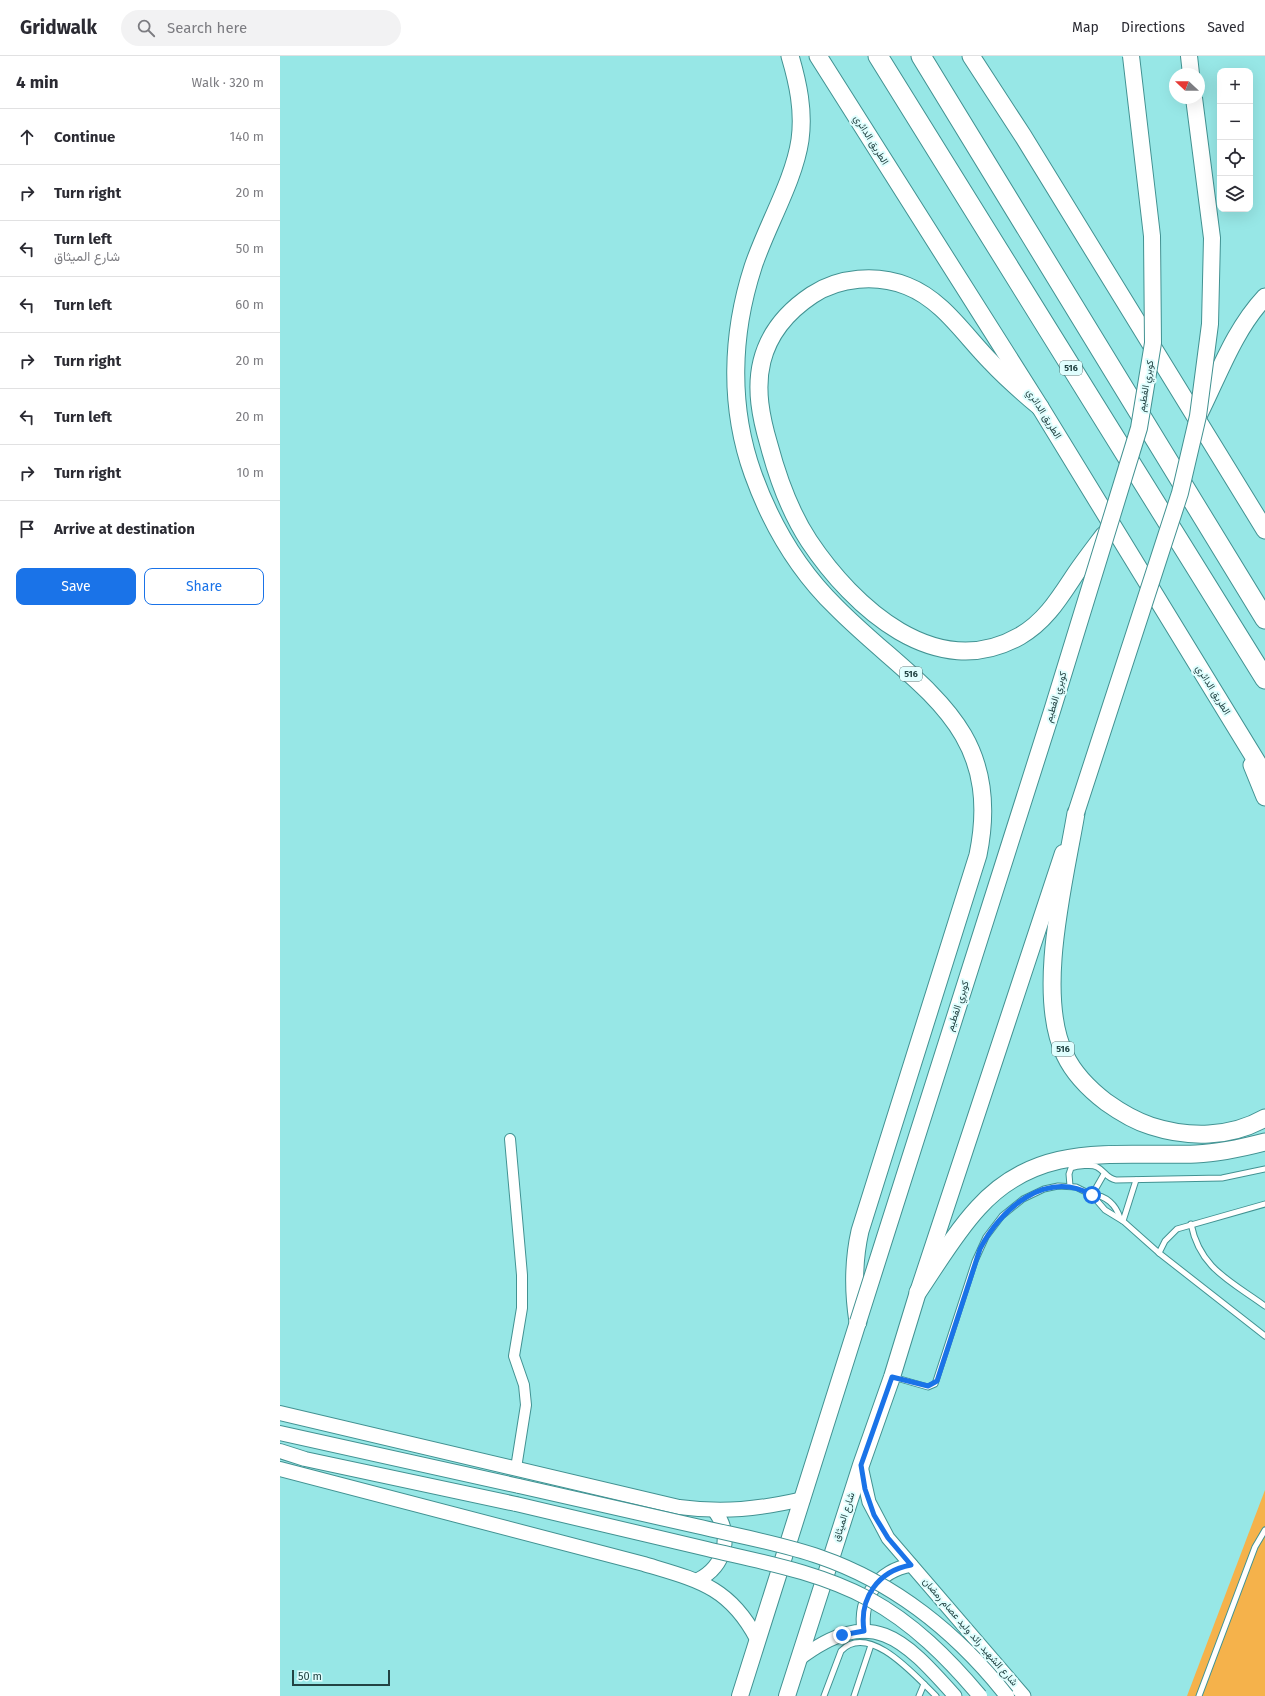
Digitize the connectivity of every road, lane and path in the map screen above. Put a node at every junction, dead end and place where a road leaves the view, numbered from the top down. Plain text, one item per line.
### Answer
1 (790, 56) edge
2 (818, 56) edge
3 (878, 56) edge
4 (921, 56) edge
5 (971, 56) edge
6 (1131, 56) edge
7 (1189, 56) edge
8 (1190, 68) edge
9 (1195, 104) edge
10 (1265, 297) edge
11 (1040, 406) junction
12 (1198, 416) junction
13 (1240, 493) junction
14 (1265, 513) edge
15 (1265, 530) edge
16 (1104, 535) junction
17 (1265, 618) edge
18 (1265, 679) edge
19 (1241, 735) junction
20 (1265, 775) edge
21 (1265, 797) edge
22 (1076, 813) junction
23 (1265, 1118) edge
24 (510, 1139) dead end
25 (1265, 1142) edge
26 (1265, 1169) edge
27 (1104, 1174) junction
28 (1136, 1180) junction
29 (1070, 1186) junction
30 (1092, 1195) junction
31 (1265, 1204) edge
32 (1121, 1220) junction
33 (1192, 1224) junction
34 (1159, 1253) junction
35 (918, 1292) junction
36 (1265, 1306) edge
37 (858, 1322) junction
38 (1265, 1336) edge
39 (892, 1377) junction
40 (280, 1413) edge
41 (280, 1433) edge
42 (280, 1451) edge
43 (861, 1465) junction
44 (280, 1468) edge
45 (516, 1468) junction
46 (803, 1500) junction
47 (715, 1511) junction
48 (1265, 1530) edge
49 (911, 1565) junction
50 (698, 1580) junction
51 (864, 1631) junction
52 (757, 1639) junction
53 (871, 1644) junction
54 (799, 1659) junction
55 (924, 1684) junction
56 (740, 1696) edge
57 (787, 1696) edge
58 (824, 1696) edge
59 (854, 1696) edge
60 (919, 1696) edge
61 (936, 1696) edge
62 (956, 1696) edge
63 (980, 1696) edge
64 (1007, 1696) edge
65 (1024, 1696) edge
66 (1199, 1696) edge

1 - 37 highway, 516
2 - 11 highway, الطريق الدائري
3 - 18 highway, 516
4 - 17 highway
5 - 13 highway
6 - 16 main road, كوبري الفطيم, bridge
7 - 8 main road
9 - 12 main road, bridge
10 - 12 highway
11 - 16 highway
11 - 19 highway, الطريق الدائري
12 - 22 main road, bridge
13 - 14 highway
13 - 15 highway
16 - 37 main road, كوبري الفطيم, bridge
19 - 20 highway, الطريق الدائري
19 - 21 highway
22 - 23 highway, 516
22 - 35 main road
24 - 45 street
25 - 35 highway
26 - 28 lane
27 - 28 lane
27 - 29 lane
27 - 30 lane
28 - 32 lane
29 - 30 lane
29 - 39 lane
30 - 32 lane
30 - 32 lane
31 - 33 lane
32 - 34 lane
33 - 34 lane
33 - 36 lane
34 - 38 lane
35 - 39 main road, شارع الميثاق
37 - 46 main road
39 - 43 main road, شارع الميثاق
40 - 45 main road
41 - 64 main road, bridge
42 - 63 main road, bridge
43 - 49 street, شارع الشهيد رائد وليد عصام رمضان
43 - 54 main road, شارع الميثاق
44 - 50 main road
45 - 47 main road
46 - 47 main road
46 - 52 main road
47 - 50 main road
48 - 66 lane
49 - 51 street
49 - 65 street, شارع الشهيد رائد وليد عصام رمضان
50 - 52 main road
51 - 54 street
51 - 62 street
52 - 56 main road
53 - 55 lane
53 - 58 lane
53 - 59 lane
54 - 57 main road, شارع الميثاق
55 - 60 lane
55 - 61 lane

